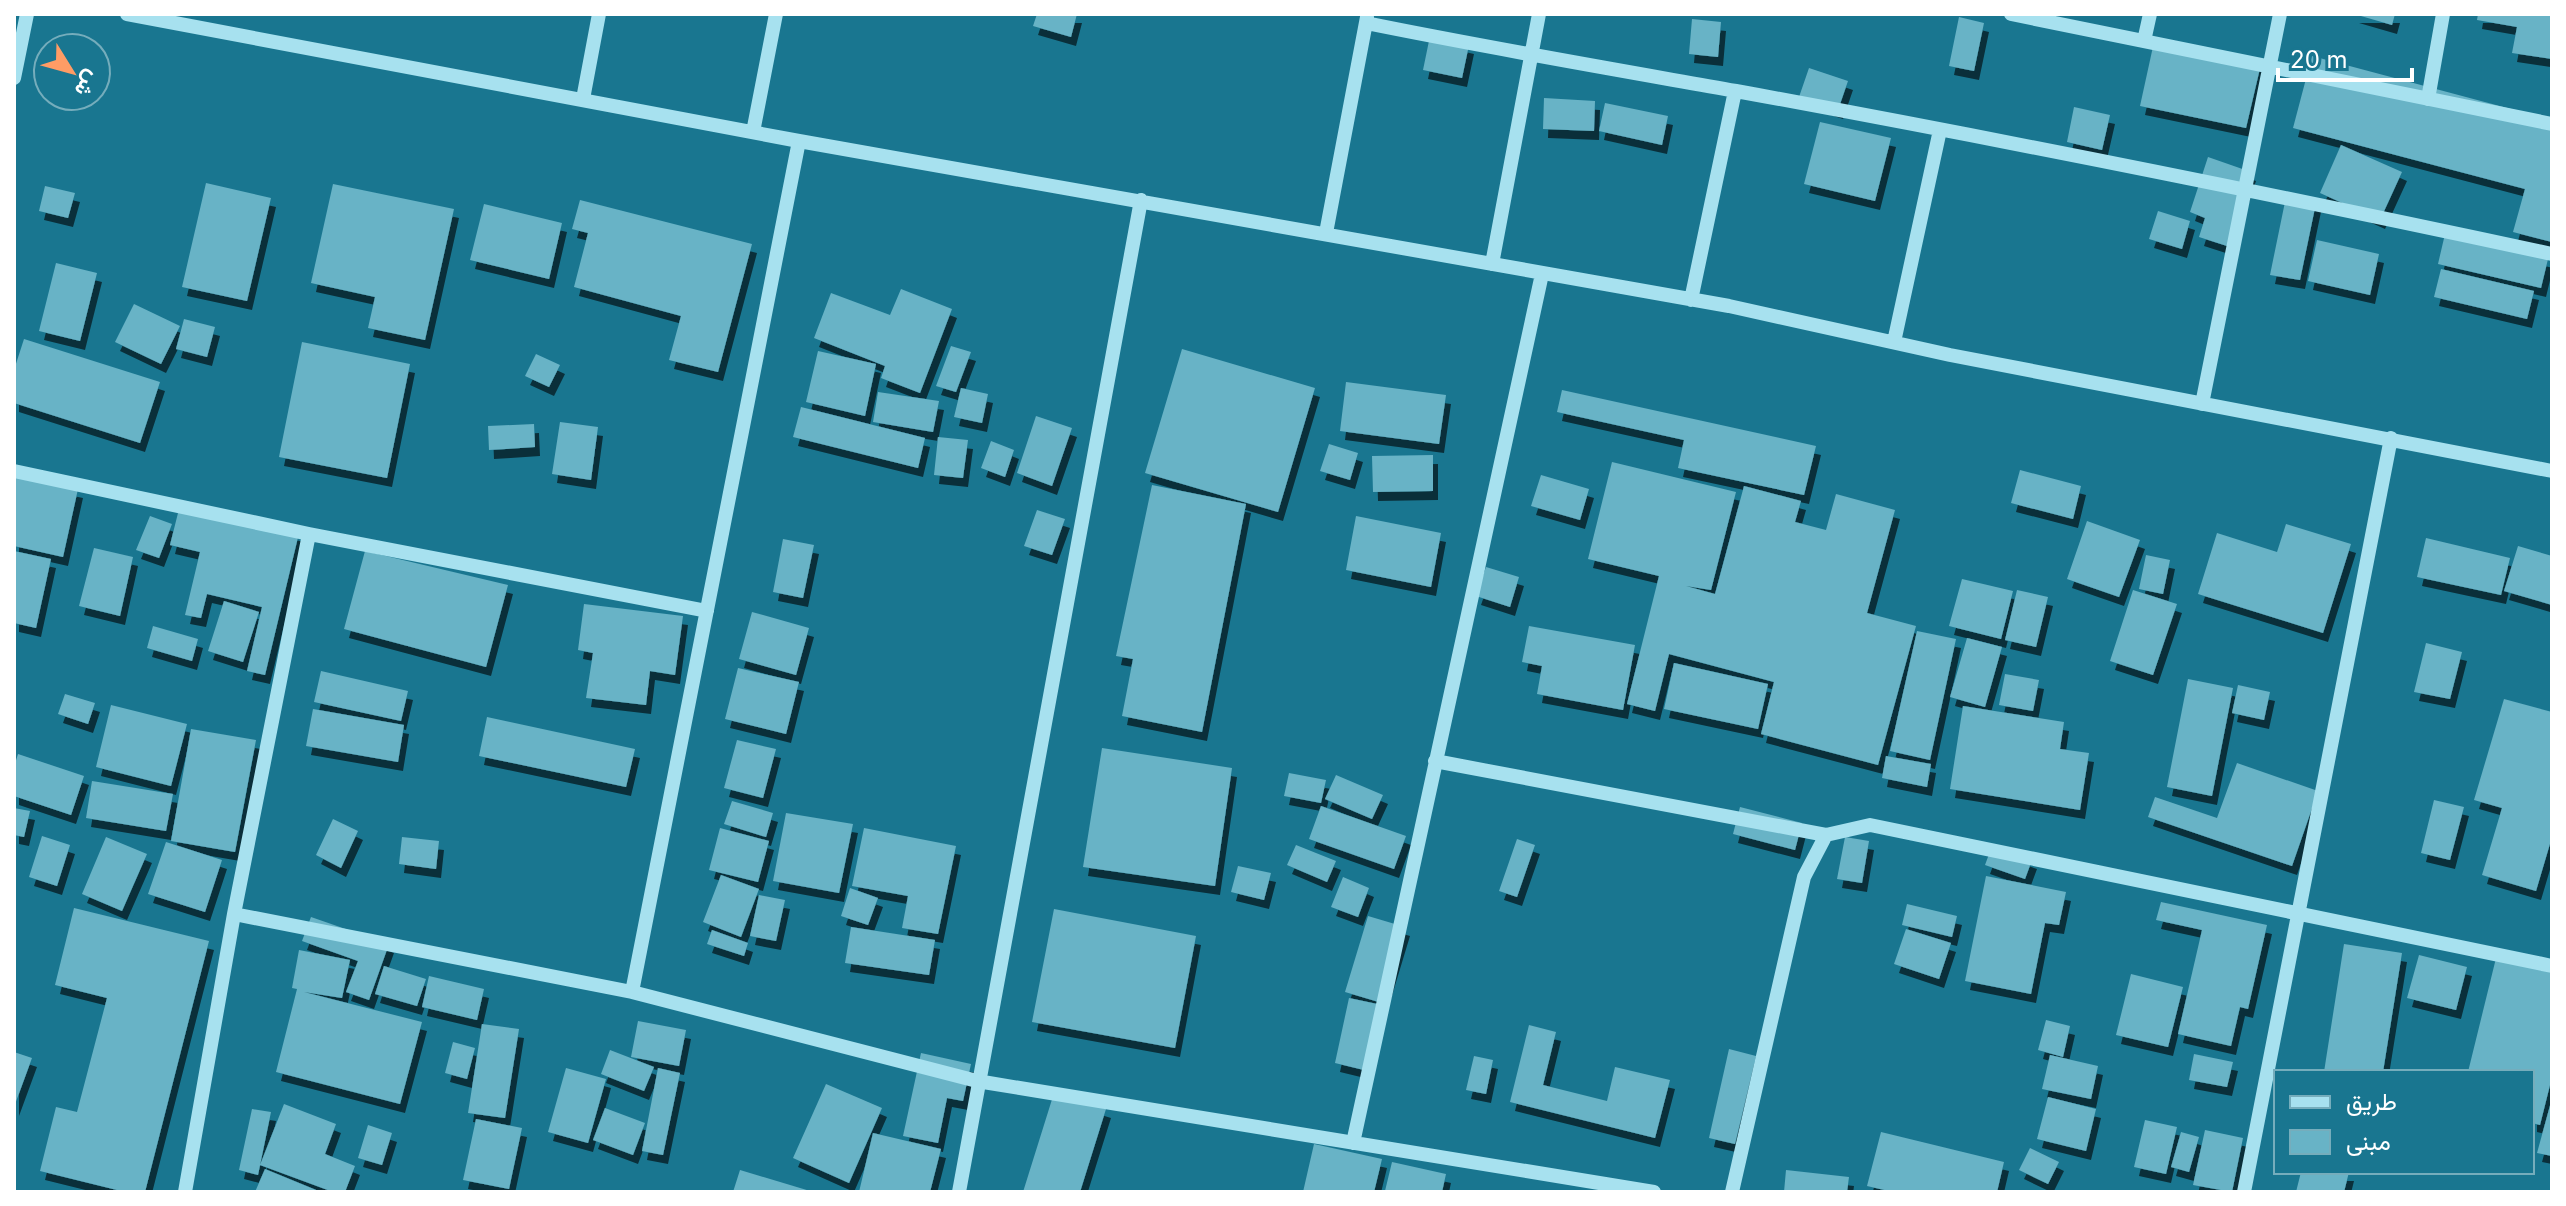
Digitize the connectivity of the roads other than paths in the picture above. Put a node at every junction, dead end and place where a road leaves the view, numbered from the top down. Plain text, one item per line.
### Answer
1 (27, 14) edge
2 (127, 14) edge
3 (599, 14) edge
4 (776, 14) edge
5 (1539, 14) edge
6 (2011, 14) edge
7 (2150, 14) edge
8 (2280, 14) edge
9 (2443, 14) edge
10 (1367, 18) edge
11 (2144, 41) junction
12 (1531, 57) junction
13 (2270, 67) junction
14 (14, 78) edge
15 (1735, 91) junction
16 (583, 99) junction
17 (2428, 99) junction
18 (2552, 124) edge
19 (1940, 130) junction
20 (753, 132) junction
21 (799, 141) junction
22 (2246, 188) junction
23 (1141, 200) junction
24 (1326, 233) junction
25 (2552, 254) edge
26 (1492, 264) junction
27 (1542, 274) junction
28 (1691, 300) junction
29 (1894, 342) junction
30 (2202, 404) junction
31 (2391, 438) junction
32 (14, 471) edge
33 (2552, 471) edge
34 (309, 534) junction
35 (707, 611) junction
36 (1435, 761) junction
37 (1826, 835) junction
38 (234, 914) junction
39 (2296, 914) junction
40 (2552, 966) edge
41 (632, 992) junction
42 (977, 1081) junction
43 (1353, 1143) junction
44 (185, 1192) edge
45 (959, 1192) edge
46 (1654, 1192) edge
47 (1732, 1192) edge
48 (2244, 1192) edge

1 - 14 street
2 - 16 street
3 - 16 street
4 - 20 street
5 - 12 street
6 - 11 street
7 - 11 street
8 - 13 street
9 - 17 street
10 - 12 street
10 - 24 street
11 - 13 street
12 - 15 street
12 - 26 street
13 - 17 street
13 - 22 street
15 - 19 street
15 - 28 street
16 - 20 street
17 - 18 street
19 - 22 street
19 - 29 street
20 - 21 street
21 - 23 street
21 - 35 street
22 - 25 street
22 - 30 street
23 - 24 street
23 - 42 street
24 - 26 street
26 - 27 street
27 - 28 street
27 - 36 street
28 - 29 street
29 - 30 street
30 - 31 street
31 - 33 street
31 - 39 street
32 - 34 street
34 - 35 street
34 - 38 street
35 - 41 street
36 - 37 street
36 - 43 street
37 - 39 street
37 - 47 street
38 - 41 street
38 - 44 street
39 - 40 street
39 - 48 street
41 - 42 street
42 - 43 street
42 - 45 street
43 - 46 street

